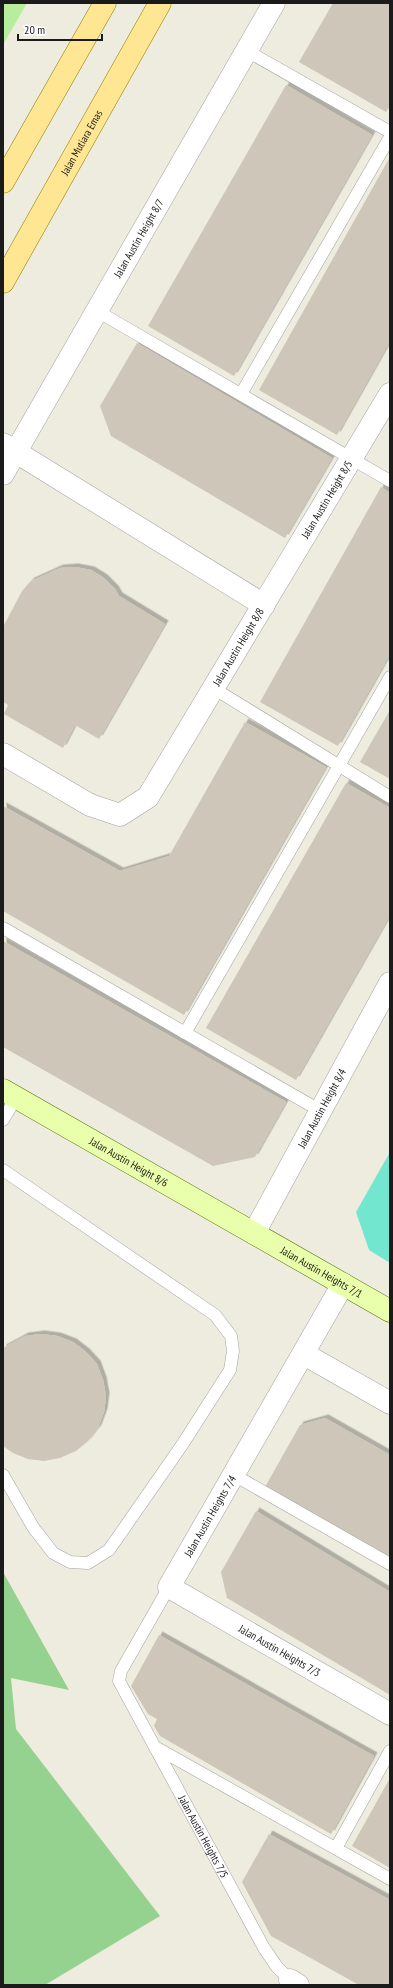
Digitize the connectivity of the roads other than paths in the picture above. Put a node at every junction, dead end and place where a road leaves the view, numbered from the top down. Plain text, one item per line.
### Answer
1 (106, 3) edge
2 (160, 3) edge
3 (274, 3) edge
4 (247, 51) junction
5 (390, 132) edge
6 (390, 138) edge
7 (3, 182) edge
8 (3, 282) edge
9 (97, 311) junction
10 (241, 394) junction
11 (390, 394) edge
12 (9, 448) edge
13 (352, 458) junction
14 (3, 474) edge
15 (390, 481) edge
16 (264, 605) junction
17 (390, 677) edge
18 (214, 688) junction
19 (3, 754) edge
20 (340, 766) junction
21 (390, 797) edge
22 (3, 928) edge
23 (390, 983) edge
24 (185, 1033) junction
25 (9, 1094) edge
26 (319, 1110) junction
27 (3, 1120) edge
28 (3, 1170) edge
29 (254, 1233) junction
30 (344, 1284) junction
31 (390, 1311) edge
32 (304, 1354) junction
33 (390, 1403) edge
34 (3, 1475) edge
35 (234, 1475) junction
36 (390, 1564) edge
37 (169, 1587) junction
38 (119, 1681) joint
39 (390, 1714) edge
40 (155, 1747) junction
41 (390, 1751) edge
42 (336, 1848) junction
43 (390, 1879) edge
44 (294, 1982) edge

1 - 7 main road
2 - 8 main road, Jalan Mutiara Emas
3 - 4 street, Jalan Austin Height 8/7
4 - 5 lane
4 - 9 street, Jalan Austin Height 8/7
6 - 10 lane
9 - 10 lane
9 - 12 street, Jalan Austin Height 8/7
10 - 13 lane
11 - 13 street, Jalan Austin Height 8/5
12 - 14 street, Jalan Austin Height 8/7
12 - 16 street, Jalan Austin Height 8/8
13 - 15 lane
13 - 16 street, Jalan Austin Height 8/5
16 - 18 street, Jalan Austin Height 8/8
17 - 20 lane
18 - 19 street, Jalan Austin Height 8/8
18 - 20 lane
20 - 21 lane
20 - 24 lane
22 - 24 lane
23 - 26 street, Jalan Austin Height 8/4
24 - 26 lane
25 - 27 lane
25 - 29 street, Jalan Austin Height 8/6
26 - 29 street, Jalan Austin Height 8/4
28 - 34 lane
29 - 30 street, Jalan Austin Heights 7/1
30 - 31 street, Jalan Austin Heights 7/1
30 - 32 street, Jalan Austin Heights 7/4
32 - 33 street
32 - 35 street, Jalan Austin Heights 7/4
35 - 36 lane
35 - 37 street, Jalan Austin Heights 7/4
37 - 38 lane, Jalan Austin Heights 7/4
37 - 39 street, Jalan Austin Heights 7/3
38 - 40 lane, Jalan Austin Heights 7/5
40 - 42 lane
40 - 44 lane, Jalan Austin Heights 7/5
41 - 42 lane
42 - 43 lane

